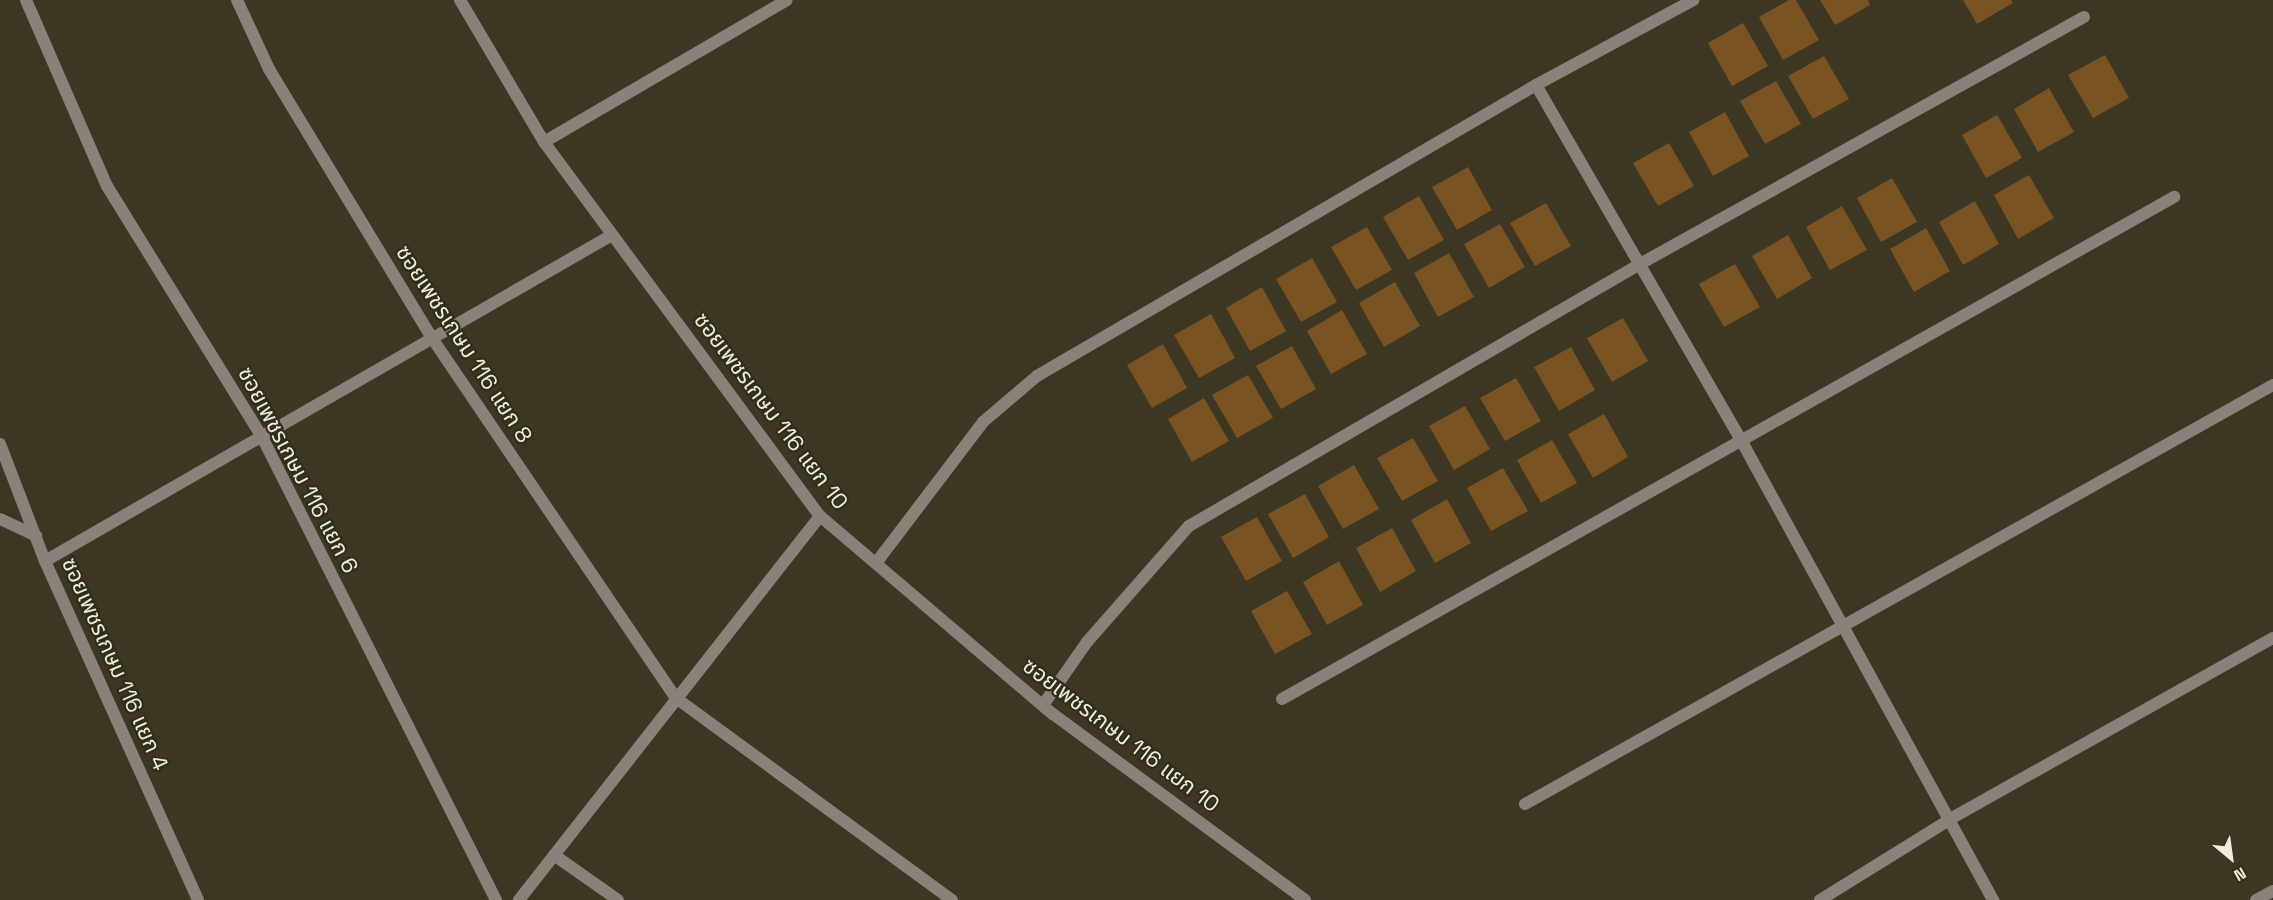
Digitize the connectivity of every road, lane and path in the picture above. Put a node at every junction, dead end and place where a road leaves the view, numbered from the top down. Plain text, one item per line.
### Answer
1 (26, 0) edge
2 (237, 0) edge
3 (460, 0) edge
4 (787, 0) edge
5 (1693, 0) edge
6 (2084, 17) dead end
7 (1536, 85) junction
8 (544, 142) junction
9 (2174, 197) dead end
10 (612, 234) junction
11 (1640, 264) junction
12 (432, 338) junction
13 (2273, 385) edge
14 (261, 435) junction
15 (1741, 440) junction
16 (0, 444) edge
17 (820, 516) junction
18 (0, 519) edge
19 (36, 536) junction
20 (45, 561) junction
21 (876, 563) junction
22 (1846, 627) junction
23 (2273, 638) edge
24 (676, 698) junction
25 (1282, 699) dead end
26 (1043, 705) junction
27 (1525, 804) dead end
28 (1952, 818) junction
29 (554, 855) junction
30 (2273, 891) edge
31 (198, 900) edge
32 (496, 900) edge
33 (519, 900) edge
34 (618, 900) edge
35 (952, 900) edge
36 (1305, 900) edge
37 (1820, 900) edge
38 (1994, 900) edge
39 (2256, 900) edge

1 - 14 street, ซอยเพชรเกษม 116 แยก 6
2 - 12 street, ซอยเพชรเกษม 116 แยก 8
3 - 8 street, ซอยเพชรเกษม 116 แยก 10
4 - 8 street
5 - 7 street
6 - 11 street
7 - 11 street
7 - 21 street
8 - 10 street, ซอยเพชรเกษม 116 แยก 10
9 - 15 street
10 - 12 street
10 - 17 street, ซอยเพชรเกษม 116 แยก 10
11 - 15 street
11 - 26 street
12 - 14 street
12 - 24 street, ซอยเพชรเกษม 116 แยก 8
13 - 22 street
14 - 20 street
14 - 32 street, ซอยเพชรเกษม 116 แยก 6
15 - 22 street
15 - 25 street
16 - 19 street, ซอยเพชรเกษม 116 แยก 4
17 - 21 street, ซอยเพชรเกษม 116 แยก 10
17 - 24 street
18 - 19 street
19 - 20 street, ซอยเพชรเกษม 116 แยก 4
20 - 31 street, ซอยเพชรเกษม 116 แยก 4
21 - 26 street, ซอยเพชรเกษม 116 แยก 10
22 - 27 street
22 - 28 street
23 - 28 street
24 - 29 street
24 - 35 street, ซอยเพชรเกษม 116 แยก 8
26 - 36 street, ซอยเพชรเกษม 116 แยก 10
28 - 37 street
28 - 38 street
29 - 33 street
29 - 34 street
30 - 39 street

